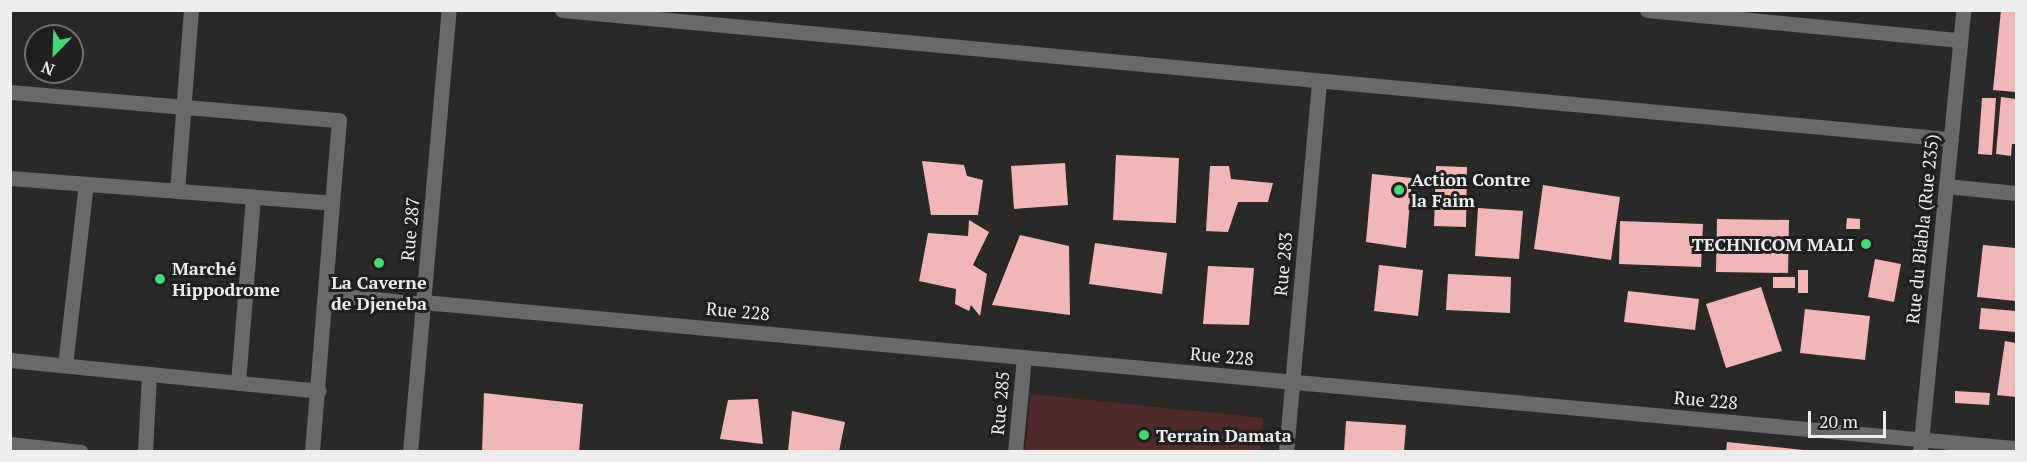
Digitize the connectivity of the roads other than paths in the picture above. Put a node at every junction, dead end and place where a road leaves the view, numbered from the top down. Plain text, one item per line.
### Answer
1 (190, 10) edge
2 (449, 10) edge
3 (562, 10) edge
4 (1647, 10) edge
5 (1963, 10) edge
6 (1960, 40) junction
7 (1319, 81) junction
8 (10, 92) edge
9 (183, 106) junction
10 (1951, 139) junction
11 (10, 178) edge
12 (86, 184) junction
13 (1946, 186) junction
14 (177, 191) junction
15 (2016, 194) edge
16 (253, 197) junction
17 (332, 203) junction
18 (325, 294) junction
19 (423, 303) junction
20 (1024, 357) junction
21 (10, 360) edge
22 (65, 365) junction
23 (149, 374) junction
24 (1292, 382) junction
25 (238, 383) junction
26 (318, 391) junction
27 (10, 444) edge
28 (1921, 446) edge
29 (2016, 448) edge
30 (81, 452) edge
31 (144, 452) edge
32 (312, 452) edge
33 (410, 452) edge
34 (1015, 452) edge
35 (1286, 452) edge

1 - 9 street
2 - 19 street, Rue 287
3 - 7 street
4 - 6 street
5 - 6 street, Rue du Blabla (Rue 235)
6 - 10 street, Rue du Blabla (Rue 235)
7 - 10 street
7 - 24 street, Rue 283
8 - 9 street
9 - 14 street
9 - 17 street
10 - 13 street, Rue du Blabla (Rue 235)
11 - 12 street
12 - 14 street
12 - 22 street
13 - 15 street
13 - 28 street, Rue du Blabla (Rue 235)
14 - 16 street
16 - 17 street
16 - 25 street
17 - 18 street
18 - 19 street, Rue 228
18 - 26 street
19 - 20 street, Rue 228
19 - 33 street, Rue 287
20 - 24 street, Rue 228
20 - 34 street, Rue 285
21 - 22 street
22 - 23 street
23 - 25 street
23 - 31 street
24 - 28 street, Rue 228
24 - 35 street, Rue 283
25 - 26 street
26 - 32 street
27 - 30 street
28 - 29 street, Rue 228

